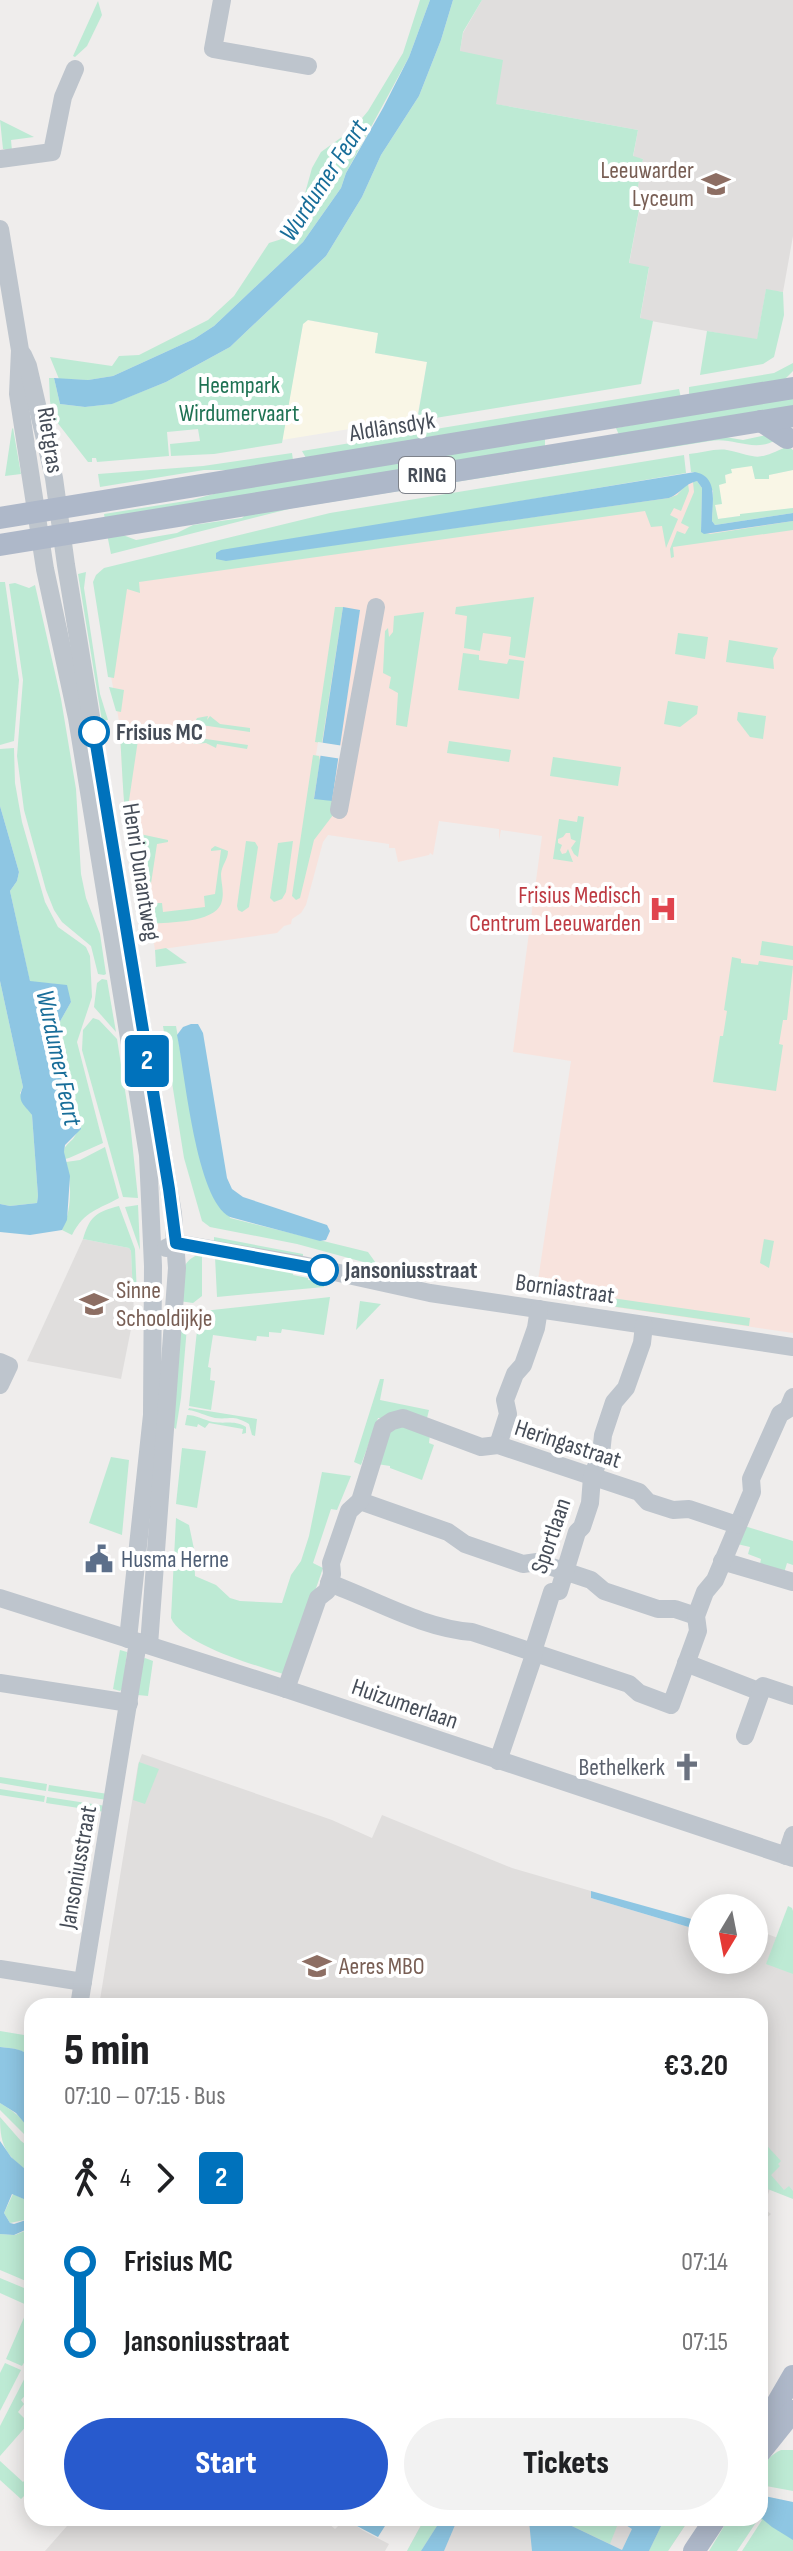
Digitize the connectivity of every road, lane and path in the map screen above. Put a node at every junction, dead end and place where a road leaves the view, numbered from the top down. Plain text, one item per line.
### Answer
1 (222, 0) edge
2 (308, 66) dead end
3 (75, 69) dead end
4 (0, 159) edge
5 (0, 229) edge
6 (790, 386) edge
7 (790, 427) edge
8 (48, 510) junction
9 (0, 518) edge
10 (51, 536) junction
11 (0, 545) edge
12 (376, 607) dead end
13 (339, 810) dead end
14 (176, 1243) junction
15 (153, 1266) junction
16 (539, 1309) junction
17 (644, 1325) junction
18 (793, 1347) edge
19 (4, 1364) edge
20 (0, 1385) edge
21 (793, 1397) edge
22 (498, 1445) junction
23 (592, 1477) junction
24 (360, 1501) junction
25 (737, 1525) junction
26 (722, 1561) junction
27 (564, 1571) junction
28 (793, 1582) edge
29 (329, 1583) junction
30 (0, 1598) edge
31 (696, 1616) junction
32 (138, 1642) junction
33 (534, 1652) junction
34 (686, 1663) junction
35 (0, 1683) edge
36 (286, 1689) junction
37 (761, 1692) junction
38 (793, 1696) edge
39 (129, 1703) junction
40 (745, 1736) dead end
41 (498, 1761) junction
42 (793, 1835) edge
43 (790, 1857) edge
44 (0, 1969) edge
45 (83, 1982) junction
46 (80, 1998) edge
47 (793, 2376) edge
48 (783, 2422) edge
49 (768, 2442) edge
50 (699, 2526) edge
51 (711, 2526) edge
52 (682, 2551) edge
53 (694, 2551) edge

1 - 2 street
3 - 4 street
5 - 8 street, Rietgras
6 - 8 main road, Aldlânsdyk / RING
7 - 10 main road, RING
8 - 9 main road, Aldlânsdyk / RING
8 - 10 street, Rietgras
10 - 11 main road, RING
10 - 14 street, Henri Dunantweg
10 - 15 street, Henri Dunantweg
12 - 13 street
14 - 15 street
14 - 16 street, Borniastraat
14 - 32 street, Jansoniusstraat
15 - 32 street, Jansoniusstraat
16 - 17 street, Borniastraat
16 - 22 street
17 - 18 street, Borniastraat
17 - 23 street, Sportlaan
19 - 20 street
21 - 25 street
22 - 23 street, Heringastraat
22 - 24 street, Heringastraat
23 - 25 street, Heringastraat
23 - 27 street, Sportlaan
24 - 27 street
24 - 29 street
25 - 26 street
26 - 28 street
26 - 31 street
27 - 31 street
27 - 33 street, Sportlaan
29 - 33 street
29 - 36 street
30 - 32 street, Huizumerlaan
31 - 34 street
32 - 36 street, Huizumerlaan
32 - 39 street, Jansoniusstraat
33 - 34 street
33 - 41 street, Sportlaan
34 - 37 street
35 - 39 street
36 - 41 street, Huizumerlaan
37 - 38 street
37 - 40 street
39 - 45 street, Jansoniusstraat
41 - 43 street, Huizumerlaan
42 - 43 street
44 - 45 street
45 - 46 street, Jansoniusstraat
47 - 48 main road
48 - 49 main road
50 - 52 main road
51 - 53 main road

